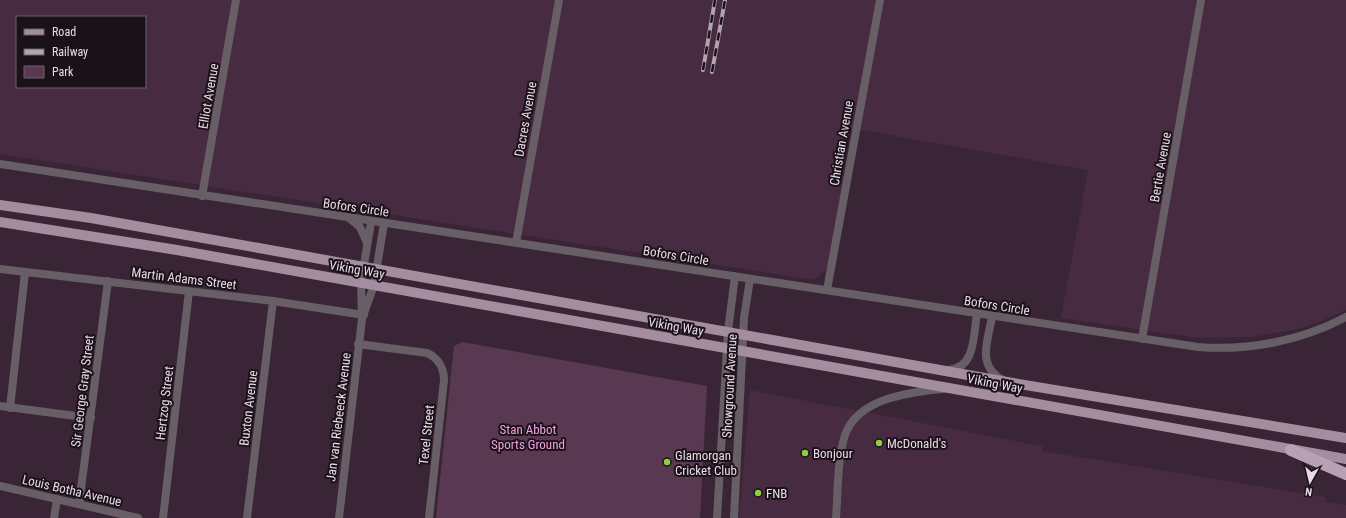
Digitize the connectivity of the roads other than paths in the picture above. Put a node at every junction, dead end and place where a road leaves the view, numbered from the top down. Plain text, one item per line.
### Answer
1 (236, 0) edge
2 (559, 0) edge
3 (880, 0) edge
4 (1201, 0) edge
5 (0, 164) edge
6 (202, 196) junction
7 (0, 205) edge
8 (349, 219) junction
9 (0, 222) edge
10 (371, 222) junction
11 (384, 223) junction
12 (516, 243) junction
13 (368, 244) junction
14 (363, 266) junction
15 (377, 268) junction
16 (0, 269) edge
17 (25, 272) junction
18 (735, 276) junction
19 (750, 279) junction
20 (108, 281) junction
21 (361, 283) junction
22 (374, 285) junction
23 (827, 290) junction
24 (189, 291) junction
25 (273, 301) junction
26 (977, 314) junction
27 (362, 316) junction
28 (992, 316) junction
29 (1346, 317) edge
30 (728, 331) junction
31 (744, 334) junction
32 (1142, 339) junction
33 (358, 344) junction
34 (727, 348) junction
35 (744, 351) junction
36 (941, 370) junction
37 (1007, 382) junction
38 (954, 388) junction
39 (0, 406) edge
40 (10, 408) junction
41 (91, 418) junction
42 (1346, 438) edge
43 (1291, 450) junction
44 (1346, 459) edge
45 (1346, 474) edge
46 (0, 486) edge
47 (57, 499) junction
48 (79, 504) junction
49 (54, 518) edge
50 (138, 518) edge
51 (163, 518) edge
52 (247, 518) edge
53 (339, 518) edge
54 (428, 518) edge
55 (718, 518) edge
56 (734, 518) edge
57 (836, 518) edge

1 - 6 street, Elliot Avenue
2 - 12 street, Dacres Avenue
3 - 23 street, Christian Avenue
4 - 32 street, Bertie Avenue
5 - 6 street, Bofors Circle
6 - 8 street, Bofors Circle
7 - 14 main road, Viking Way
8 - 10 street, Bofors Circle
8 - 13 street
9 - 21 main road, Viking Way
10 - 11 street, Bofors Circle
10 - 13 street, Jan van Riebeeck Avenue
11 - 12 street, Bofors Circle
11 - 15 street, Jan van Riebeeck Avenue
12 - 18 street, Bofors Circle
13 - 14 street, Jan van Riebeeck Avenue
14 - 15 main road, Viking Way
14 - 21 street, Jan van Riebeeck Avenue
15 - 22 street, Jan van Riebeeck Avenue
15 - 30 main road, Viking Way
16 - 17 street, Martin Adams Street
17 - 20 street, Martin Adams Street
17 - 40 street
18 - 19 street, Bofors Circle
18 - 30 street, Showground Avenue
19 - 23 street, Bofors Circle
19 - 31 street, Showground Avenue
20 - 24 street, Martin Adams Street
20 - 41 street, Sir George Gray Street
21 - 22 main road, Viking Way
21 - 27 street, Jan van Riebeeck Avenue
22 - 27 street, Jan van Riebeeck Avenue
22 - 34 main road, Viking Way
23 - 26 street, Bofors Circle
24 - 25 street, Martin Adams Street
24 - 51 street, Hertzog Street
25 - 27 street, Martin Adams Street
25 - 52 street, Buxton Avenue
26 - 28 street, Bofors Circle
26 - 36 street
27 - 33 street, Jan van Riebeeck Avenue
28 - 32 street, Bofors Circle
28 - 37 street
29 - 32 street, Bofors Circle
30 - 31 main road, Viking Way
30 - 34 street, Showground Avenue
31 - 35 street, Showground Avenue
31 - 36 main road, Viking Way
33 - 53 street, Jan van Riebeeck Avenue
33 - 54 street, Texel Street
34 - 35 main road, Viking Way
34 - 55 street, Showground Avenue
35 - 38 main road, Viking Way
35 - 56 street, Showground Avenue
36 - 37 main road, Viking Way
37 - 42 main road, Viking Way
38 - 43 main road, Viking Way
38 - 57 street
39 - 40 street
40 - 41 street
41 - 48 street, Sir George Gray Street
43 - 44 main road, Viking Way
43 - 45 highway
46 - 47 street, Louis Botha Avenue
47 - 48 street, Louis Botha Avenue
47 - 49 street
48 - 50 street, Louis Botha Avenue

